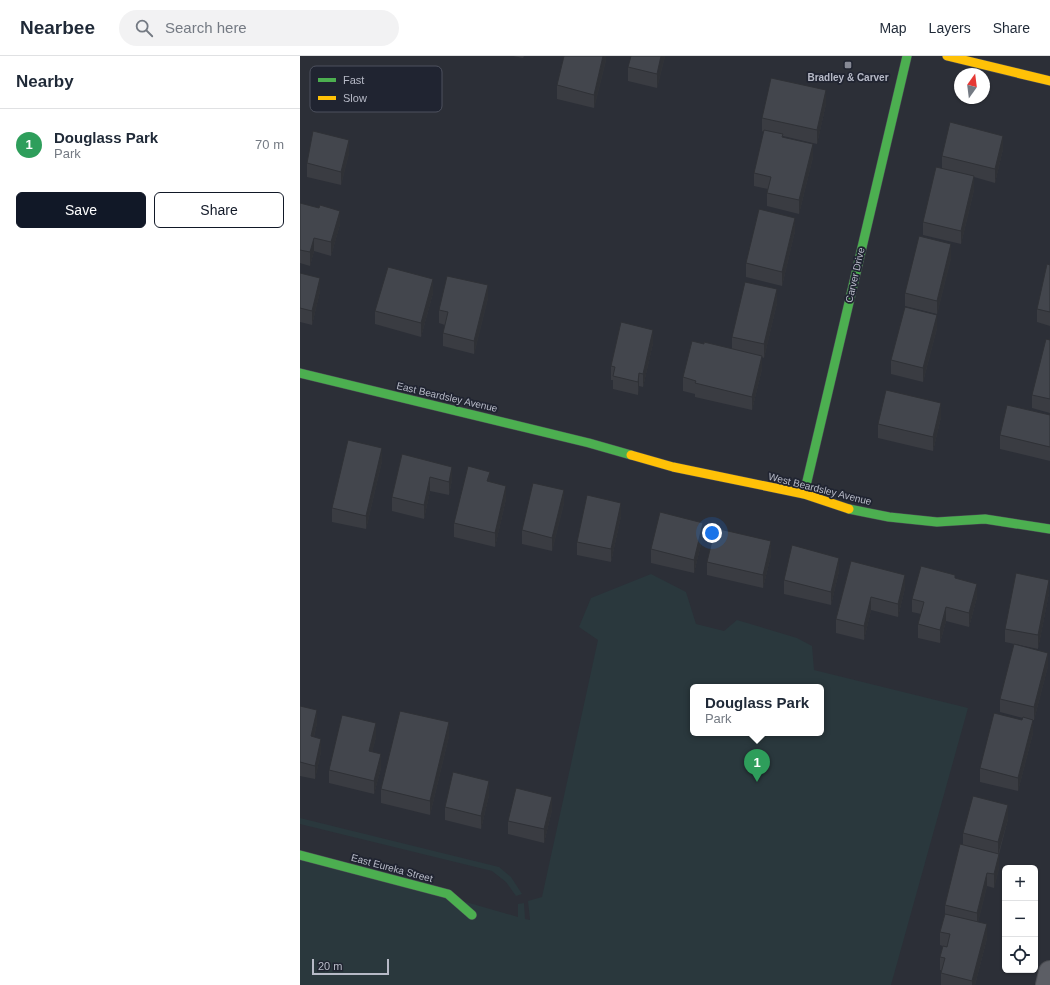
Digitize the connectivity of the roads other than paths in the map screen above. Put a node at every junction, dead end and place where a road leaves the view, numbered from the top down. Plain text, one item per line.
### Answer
1 (907, 56) edge
2 (954, 57) edge
3 (1050, 81) edge
4 (300, 373) edge
5 (589, 443) joint
6 (804, 494) junction
7 (1050, 529) edge
8 (300, 855) edge
9 (472, 915) dead end
10 (1050, 972) edge
11 (1047, 985) edge

1 - 6 street, Carver Drive
2 - 3 street
4 - 5 street, East Beardsley Avenue
5 - 6 street, West Beardsley Avenue
6 - 7 street, West Beardsley Avenue
8 - 9 street, East Eureka Street
10 - 11 street

